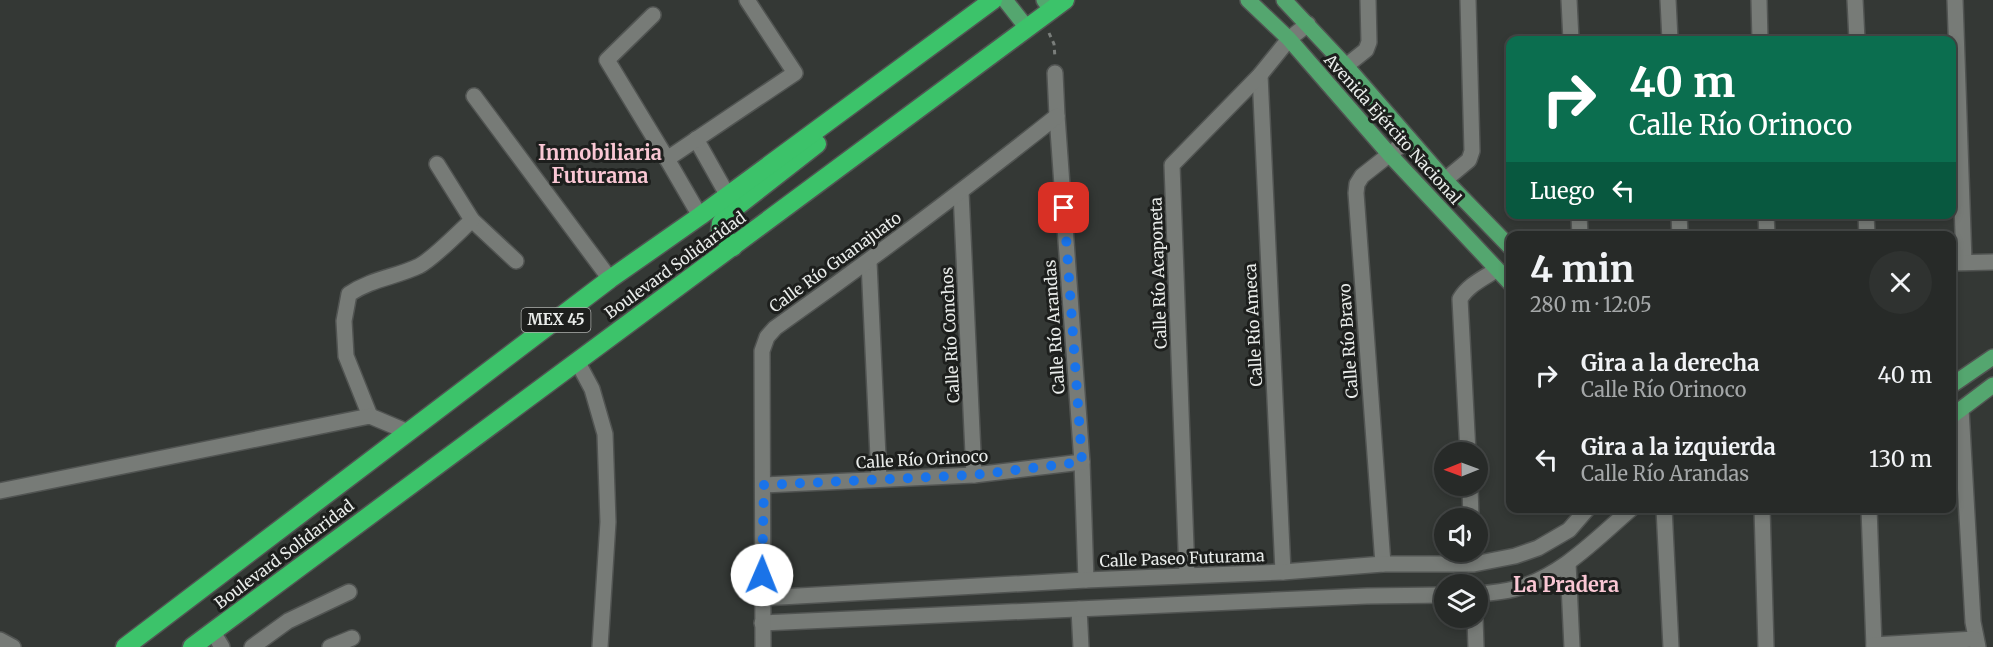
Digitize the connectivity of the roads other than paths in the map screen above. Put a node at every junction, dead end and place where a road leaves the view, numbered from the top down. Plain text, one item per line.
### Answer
1 (747, 0) edge
2 (993, 0) edge
3 (1005, 0) edge
4 (1248, 0) edge
5 (1284, 0) edge
6 (1368, 0) edge
7 (1468, 0) edge
8 (1569, 0) edge
9 (1668, 0) edge
10 (1759, 0) edge
11 (1855, 0) edge
12 (1955, 0) edge
13 (972, 8) edge
14 (1046, 11) edge
15 (653, 15) dead end
16 (1308, 24) junction
17 (1571, 36) edge
18 (1670, 36) edge
19 (1760, 36) edge
20 (1857, 36) edge
21 (1955, 36) edge
22 (1289, 39) junction
23 (1346, 66) junction
24 (1055, 73) road end
25 (1260, 75) junction
26 (1956, 88) edge
27 (474, 96) dead end
28 (852, 105) junction
29 (1057, 116) junction
30 (696, 139) junction
31 (1409, 140) junction
32 (1390, 155) junction
33 (667, 159) junction
34 (438, 164) dead end
35 (1445, 180) junction
36 (961, 192) junction
37 (728, 196) junction
38 (700, 216) junction
39 (472, 220) junction
40 (1506, 243) edge
41 (733, 247) junction
42 (516, 261) dead end
43 (869, 262) junction
44 (1993, 262) edge
45 (1958, 263) edge
46 (1496, 270) junction
47 (610, 279) junction
48 (1506, 279) edge
49 (1993, 357) edge
50 (577, 362) junction
51 (1956, 382) edge
52 (1993, 385) edge
53 (1956, 413) edge
54 (370, 416) junction
55 (408, 432) junction
56 (1468, 442) edge
57 (1082, 462) junction
58 (974, 475) junction
59 (879, 479) junction
60 (764, 485) junction
61 (0, 491) edge
62 (1584, 513) edge
63 (1626, 513) edge
64 (1664, 513) edge
65 (1762, 513) edge
66 (1869, 513) edge
67 (1488, 557) edge
68 (1434, 561) edge
69 (1568, 563) junction
70 (1383, 564) junction
71 (1328, 570) junction
72 (1283, 572) junction
73 (1187, 575) junction
74 (1133, 579) junction
75 (1086, 580) junction
76 (1054, 582) junction
77 (349, 591) dead end
78 (1488, 593) edge
79 (1434, 595) edge
80 (762, 598) junction
81 (1328, 598) junction
82 (1134, 606) junction
83 (1079, 609) junction
84 (1055, 610) junction
85 (762, 623) junction
86 (1475, 628) edge
87 (352, 638) dead end
88 (217, 639) edge
89 (0, 640) edge
90 (1976, 643) edge
91 (1874, 646) edge
92 (13, 647) edge
93 (125, 647) edge
94 (192, 647) edge
95 (252, 647) edge
96 (330, 647) edge
97 (600, 647) edge
98 (763, 647) edge
99 (1081, 647) edge
100 (1476, 647) edge
101 (1572, 647) edge
102 (1671, 647) edge
103 (1766, 647) edge

1 - 30 street
2 - 13 highway, Boulevard Solidaridad / MEX 45
3 - 14 main road
4 - 22 main road, Avenida Ejército Nacional
5 - 16 main road, Avenida Ejército Nacional
6 - 23 street
7 - 35 street
8 - 17 street
9 - 18 street
10 - 19 street
11 - 20 street
12 - 21 street
13 - 28 highway, Boulevard Solidaridad / MEX 45
14 - 41 highway, Boulevard Solidaridad / MEX 45
15 - 33 street
16 - 22 street, Calle Río Acaponeta
16 - 23 main road, Avenida Ejército Nacional
22 - 25 street, Calle Río Acaponeta
22 - 32 main road, Avenida Ejército Nacional
23 - 31 main road, Avenida Ejército Nacional
24 - 29 street, Calle Río Arandas
25 - 72 street, Calle Río Ameca
25 - 73 street, Calle Río Acaponeta
26 - 45 street
27 - 47 street
28 - 37 highway, Boulevard Solidaridad / MEX 45
28 - 41 highway
29 - 36 street, Calle Río Guanajuato
29 - 57 street, Calle Río Arandas
30 - 33 street
30 - 37 street
31 - 32 street, Calle Río Bravo
31 - 35 main road, Avenida Ejército Nacional
32 - 46 main road, Avenida Ejército Nacional
32 - 70 street, Calle Río Bravo
33 - 38 street
34 - 39 street
35 - 40 main road, Avenida Ejército Nacional
36 - 43 street, Calle Río Guanajuato
36 - 58 street, Calle Río Conchos
37 - 38 highway, Boulevard Solidaridad / MEX 45
38 - 47 highway, Boulevard Solidaridad / MEX 45
39 - 42 street
39 - 54 street
41 - 50 highway, Boulevard Solidaridad / MEX 45
43 - 59 street
43 - 60 street, Calle Río Guanajuato
44 - 45 street
46 - 48 main road, Avenida Ejército Nacional
46 - 56 street
47 - 55 highway, Boulevard Solidaridad / MEX 45
49 - 51 main road
50 - 88 highway, Boulevard Solidaridad / MEX 45
50 - 97 street
52 - 53 main road
53 - 90 street
54 - 55 street
54 - 61 street
55 - 93 highway, Boulevard Solidaridad / MEX 45
57 - 58 street, Calle Río Orinoco
57 - 75 street, Calle Río Arandas
58 - 59 street, Calle Río Orinoco
59 - 60 street, Calle Río Orinoco
60 - 80 street, Calle Río Guanajuato
62 - 67 street, Calle Paseo Futurama
63 - 69 street
64 - 102 street
65 - 103 street
66 - 91 street
68 - 70 street, Calle Paseo Futurama
69 - 78 street
69 - 101 street
70 - 71 street, Calle Paseo Futurama
71 - 72 street, Calle Paseo Futurama
71 - 81 street
72 - 73 street, Calle Paseo Futurama
73 - 74 street, Calle Paseo Futurama
74 - 75 street, Calle Paseo Futurama
74 - 82 street
75 - 76 street, Calle Paseo Futurama
76 - 80 street, Calle Paseo Futurama
76 - 84 street
77 - 95 street
79 - 81 street
80 - 85 street, Calle Río Guanajuato
81 - 82 street
82 - 83 street
83 - 84 street
83 - 99 street
84 - 85 street
85 - 98 street, Calle Río Guanajuato
86 - 100 street
87 - 96 street
88 - 94 highway, Boulevard Solidaridad / MEX 45
89 - 92 street
90 - 91 street

